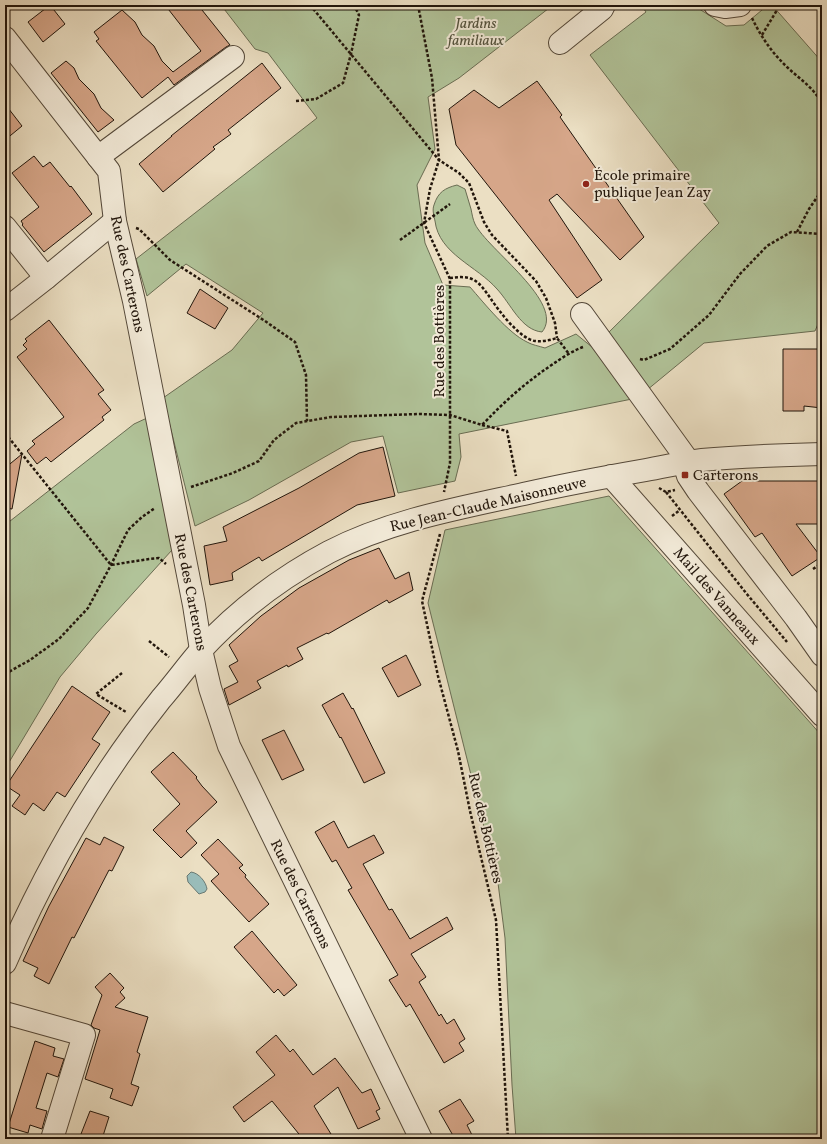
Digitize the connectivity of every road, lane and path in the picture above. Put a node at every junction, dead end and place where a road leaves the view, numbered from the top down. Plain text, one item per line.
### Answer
1 (310, 5) edge
2 (354, 5) edge
3 (418, 5) edge
4 (604, 5) edge
5 (715, 5) edge
6 (780, 5) edge
7 (746, 10) edge
8 (762, 35) junction
9 (5, 38) edge
10 (560, 43) dead end
11 (351, 54) junction
12 (233, 57) dead end
13 (296, 101) dead end
14 (822, 104) edge
15 (98, 157) junction
16 (439, 160) junction
17 (822, 190) edge
18 (450, 204) dead end
19 (116, 221) junction
20 (424, 223) junction
21 (5, 227) edge
22 (797, 232) junction
23 (822, 234) edge
24 (400, 240) dead end
25 (46, 278) junction
26 (450, 278) junction
27 (5, 310) edge
28 (582, 314) dead end
29 (557, 338) junction
30 (600, 341) junction
31 (569, 354) junction
32 (637, 359) dead end
33 (450, 415) junction
34 (307, 421) junction
35 (482, 425) junction
36 (5, 433) edge
37 (822, 454) edge
38 (686, 463) junction
39 (611, 476) junction
40 (516, 477) dead end
41 (666, 492) dead end
42 (444, 493) dead end
43 (172, 497) junction
44 (442, 527) dead end
45 (731, 535) junction
46 (712, 550) junction
47 (822, 563) edge
48 (111, 565) junction
49 (692, 567) junction
50 (813, 569) dead end
51 (170, 570) dead end
52 (764, 578) junction
53 (746, 593) junction
54 (796, 618) junction
55 (779, 633) junction
56 (149, 641) dead end
57 (791, 647) dead end
58 (201, 650) junction
59 (822, 655) edge
60 (169, 657) dead end
61 (122, 673) dead end
62 (5, 674) edge
63 (126, 712) dead end
64 (822, 715) edge
65 (5, 963) edge
66 (5, 1012) edge
67 (52, 1139) edge
68 (421, 1139) edge
69 (508, 1139) edge

1 - 11 path
2 - 11 path
3 - 16 path
4 - 10 street
5 - 7 street
6 - 8 path
7 - 8 path
8 - 14 path
9 - 15 street, Rue des Carterons
11 - 13 path
11 - 16 path
12 - 15 street
15 - 19 street, Rue des Carterons
16 - 20 path
16 - 29 path
17 - 22 path
18 - 20 path
19 - 25 street
19 - 34 path
19 - 43 street, Rue des Carterons
20 - 24 path
20 - 26 path, Rue des Bottières
21 - 25 street
22 - 23 path
22 - 32 path
25 - 27 street
26 - 29 path
26 - 33 path, Rue des Bottières
28 - 30 street
29 - 31 path
30 - 31 path
30 - 38 street
31 - 35 path
33 - 34 path
33 - 35 path
33 - 42 path, Rue des Bottières
34 - 43 path
35 - 40 path
36 - 48 path
37 - 38 street, Rue Jean-Claude Maisonneuve
38 - 39 street, Rue Jean-Claude Maisonneuve
38 - 45 street
39 - 49 street, Mail des Vanneaux
39 - 58 street, Rue Jean-Claude Maisonneuve
41 - 46 path
43 - 48 path
43 - 58 street, Rue des Carterons
44 - 69 path, Rue des Bottières
45 - 46 path
45 - 52 street
46 - 49 path
46 - 53 path
47 - 50 path
48 - 51 path
48 - 62 path
49 - 64 street, Mail des Vanneaux
52 - 53 path
52 - 54 street
53 - 55 path
54 - 55 path
54 - 59 street
55 - 57 path
56 - 60 path
58 - 65 street, Rue Jean-Claude Maisonneuve
58 - 68 street, Rue des Carterons
61 - 63 path
66 - 67 street

